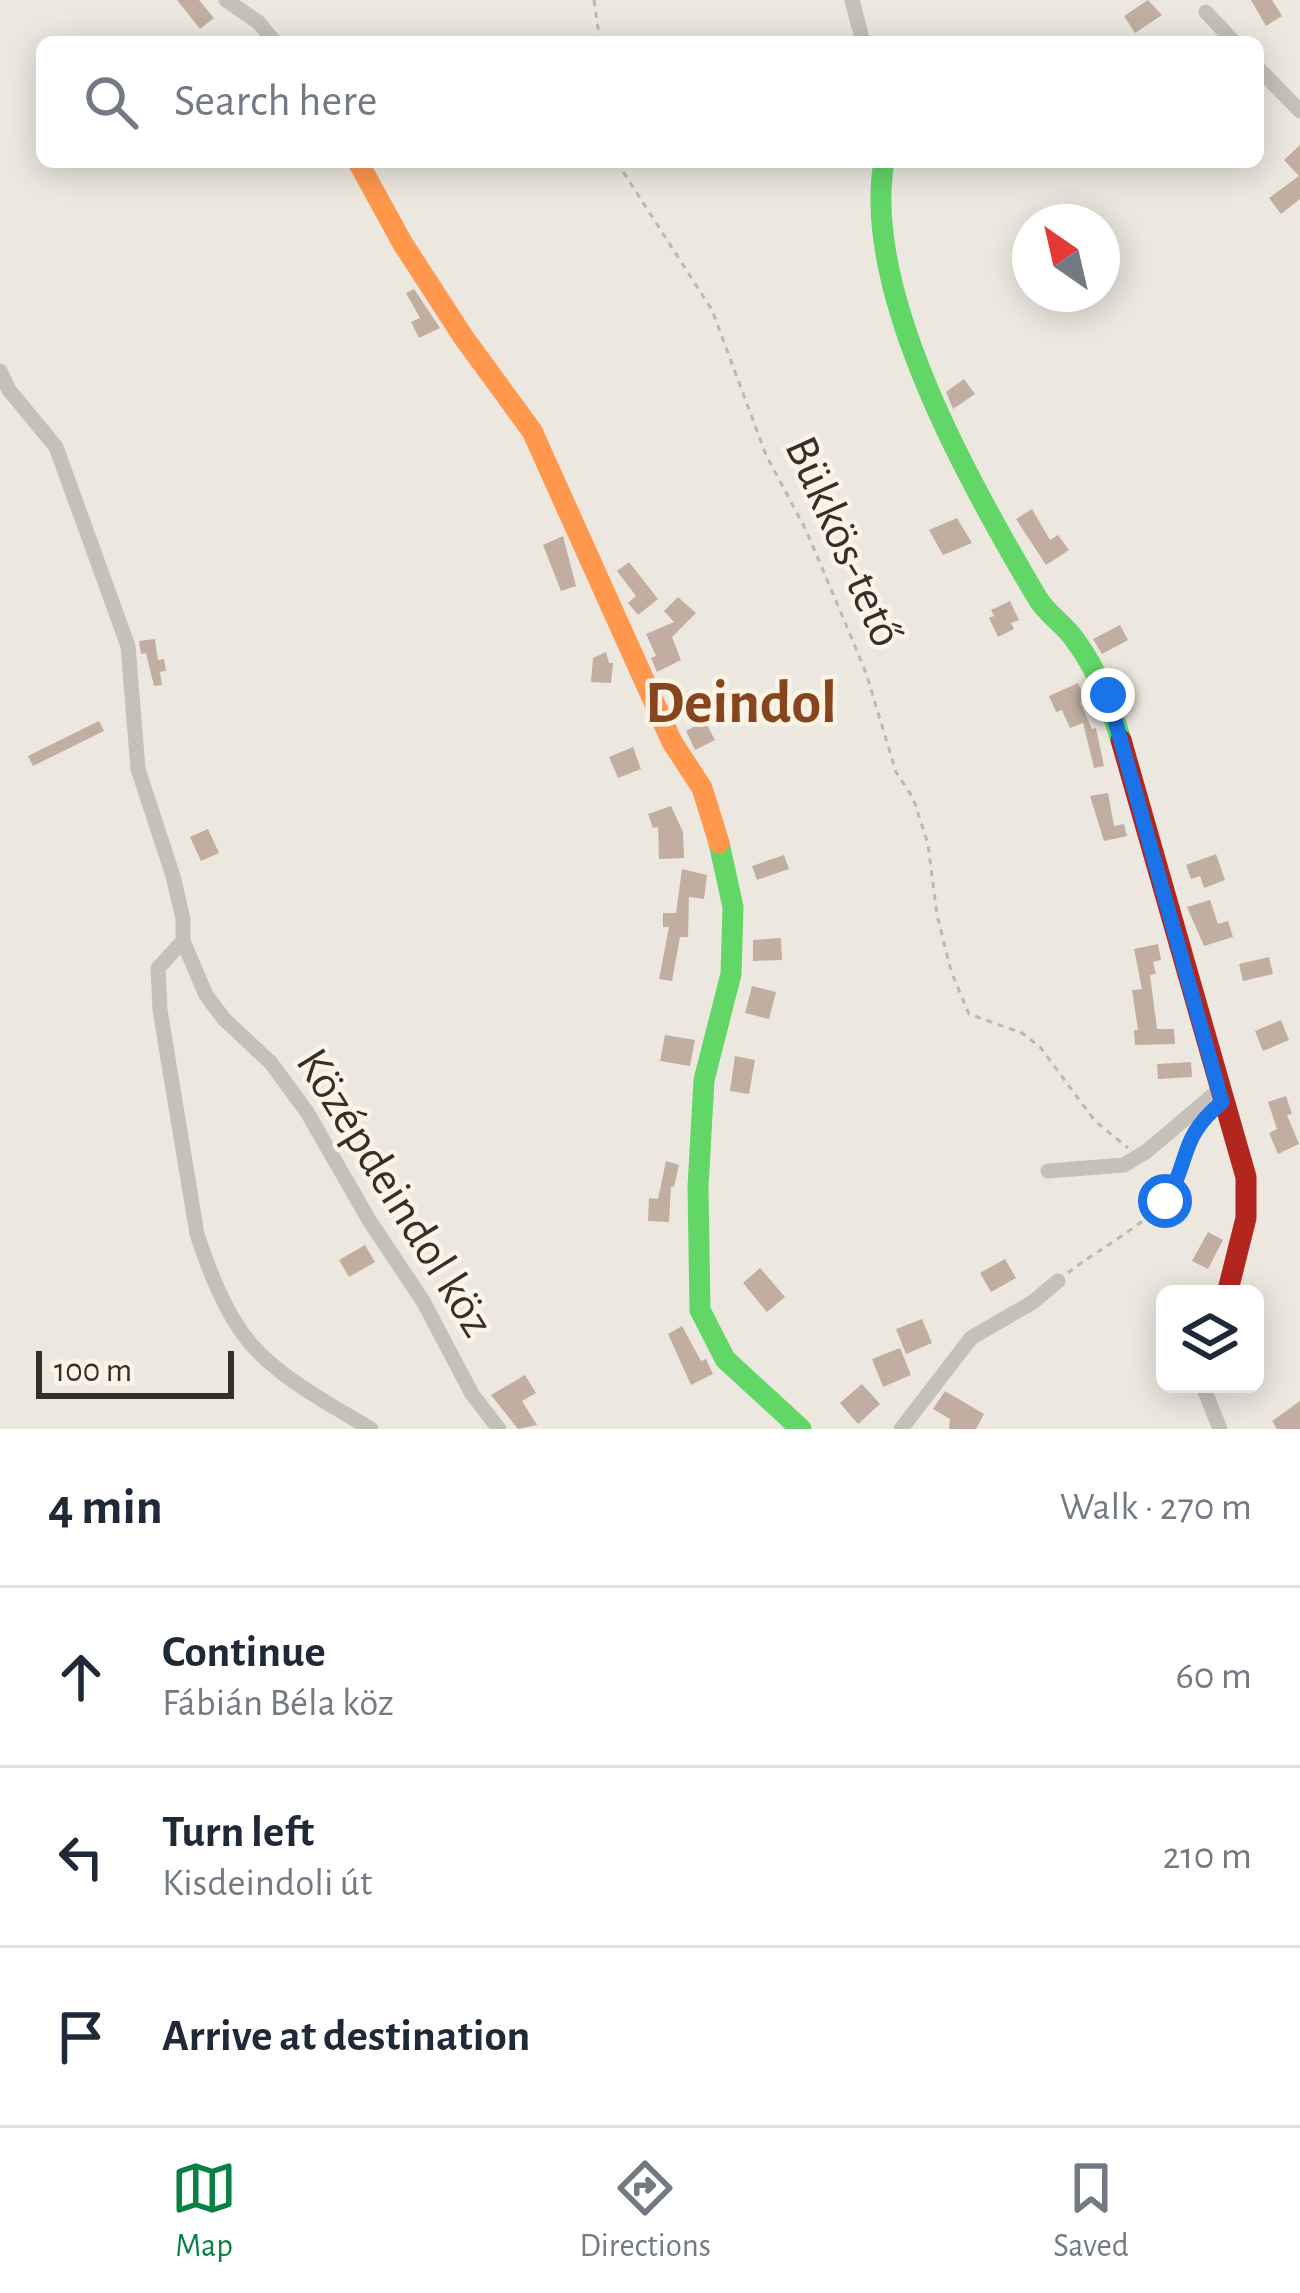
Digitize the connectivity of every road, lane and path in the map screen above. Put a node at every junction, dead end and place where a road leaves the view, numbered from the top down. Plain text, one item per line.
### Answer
1 (226, 0) edge
2 (594, 0) edge
3 (852, 0) edge
4 (1206, 12) dead end
5 (270, 36) edge
6 (599, 36) edge
7 (861, 36) edge
8 (1228, 36) edge
9 (1264, 74) edge
10 (1300, 111) edge
11 (361, 168) edge
12 (620, 168) edge
13 (883, 168) edge
14 (0, 370) edge
15 (183, 941) junction
16 (1219, 1090) junction
17 (1192, 1131) dead end
18 (1138, 1156) junction
19 (1048, 1171) dead end
20 (1058, 1281) joint
21 (1230, 1285) edge
22 (1206, 1393) edge
23 (371, 1429) edge
24 (499, 1429) edge
25 (801, 1429) edge
26 (901, 1429) edge
27 (1220, 1429) edge

1 - 5 street
2 - 6 path
3 - 7 street
4 - 8 street
9 - 10 street
11 - 25 street
12 - 18 path, Bükkös-tető
13 - 16 street
14 - 15 street, Középdeindol köz
15 - 23 street
15 - 24 street, Középdeindol köz
16 - 18 street
16 - 21 street
17 - 20 path
18 - 19 street
20 - 26 street
22 - 27 street

